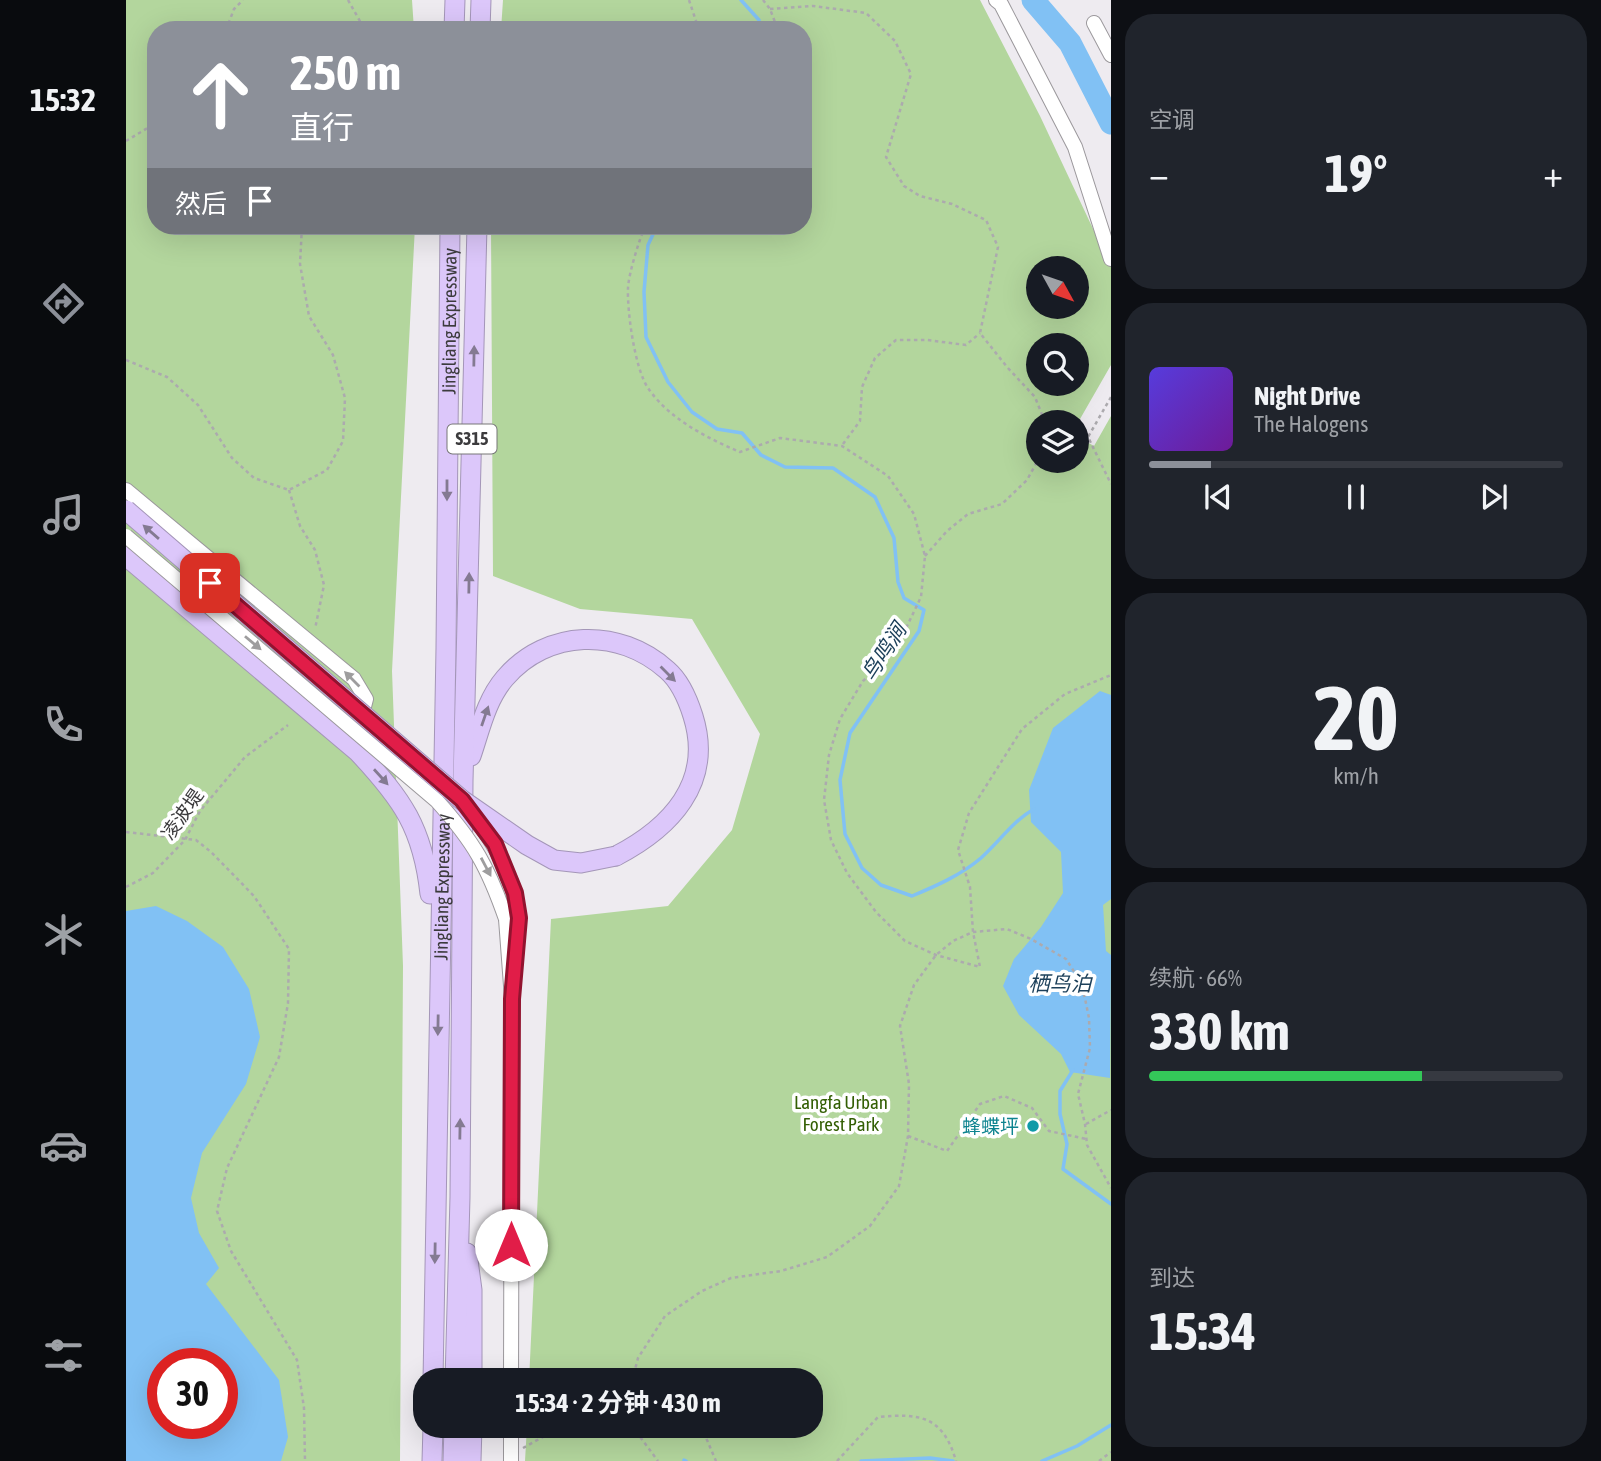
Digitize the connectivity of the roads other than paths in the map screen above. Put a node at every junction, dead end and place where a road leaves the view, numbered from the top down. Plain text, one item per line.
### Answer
1 (455, 0) edge
2 (481, 0) edge
3 (996, 0) edge
4 (454, 21) edge
5 (480, 21) edge
6 (1094, 23) dead end
7 (1111, 55) edge
8 (450, 235) edge
9 (477, 235) edge
10 (1111, 259) edge
11 (126, 490) edge
12 (126, 510) edge
13 (126, 536) edge
14 (126, 556) edge
15 (315, 716) junction
16 (463, 790) junction
17 (513, 918) junction
18 (439, 957) junction
19 (460, 1197) junction
20 (433, 1368) edge
21 (455, 1368) edge
22 (472, 1368) edge
23 (511, 1368) edge
24 (433, 1438) edge
25 (454, 1438) edge
26 (472, 1438) edge
27 (511, 1438) edge
28 (511, 1458) edge
29 (432, 1461) edge
30 (453, 1461) edge
31 (471, 1461) edge

1 - 4 highway
2 - 5 highway
3 - 10 street
6 - 7 street
8 -> 18 highway, Jingliang Expressway / S315
16 -> 9 highway, Jingliang Expressway / S315
15 -> 11 street
16 -> 12 highway, bridge
13 -> 17 street, bridge
14 - 15 highway
15 -> 18 highway
16 -> 16 highway, bridge
16 - 17 street, bridge
19 -> 16 highway, Jingliang Expressway
17 - 23 street
18 -> 20 highway, Jingliang Expressway
19 - 21 highway
19 - 22 highway
24 - 29 highway
25 - 30 highway
26 - 31 highway
27 - 28 street

